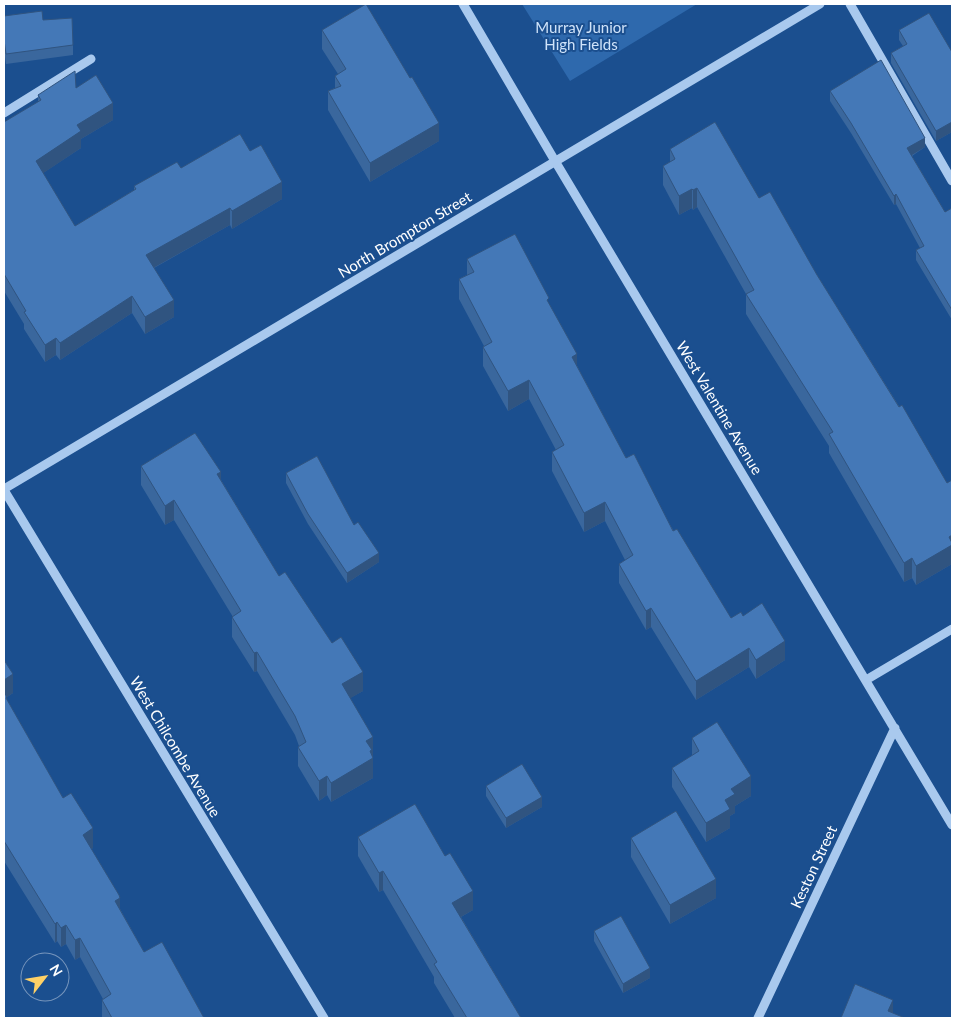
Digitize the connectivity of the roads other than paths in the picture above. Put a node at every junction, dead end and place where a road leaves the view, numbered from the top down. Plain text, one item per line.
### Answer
1 (464, 4) edge
2 (820, 4) edge
3 (850, 4) edge
4 (91, 59) dead end
5 (4, 113) edge
6 (555, 161) junction
7 (952, 181) edge
8 (4, 490) edge
9 (952, 629) edge
10 (866, 680) junction
11 (895, 728) junction
12 (952, 825) edge
13 (324, 1018) edge
14 (758, 1018) edge

1 - 6 street, West Valentine Avenue
2 - 6 street, North Brompton Street
3 - 7 street
4 - 5 street
6 - 8 street, North Brompton Street
6 - 10 street, West Valentine Avenue
8 - 13 street, West Chilcombe Avenue
9 - 10 street
10 - 11 street, West Valentine Avenue
11 - 12 street, West Valentine Avenue
11 - 14 street, Keston Street

